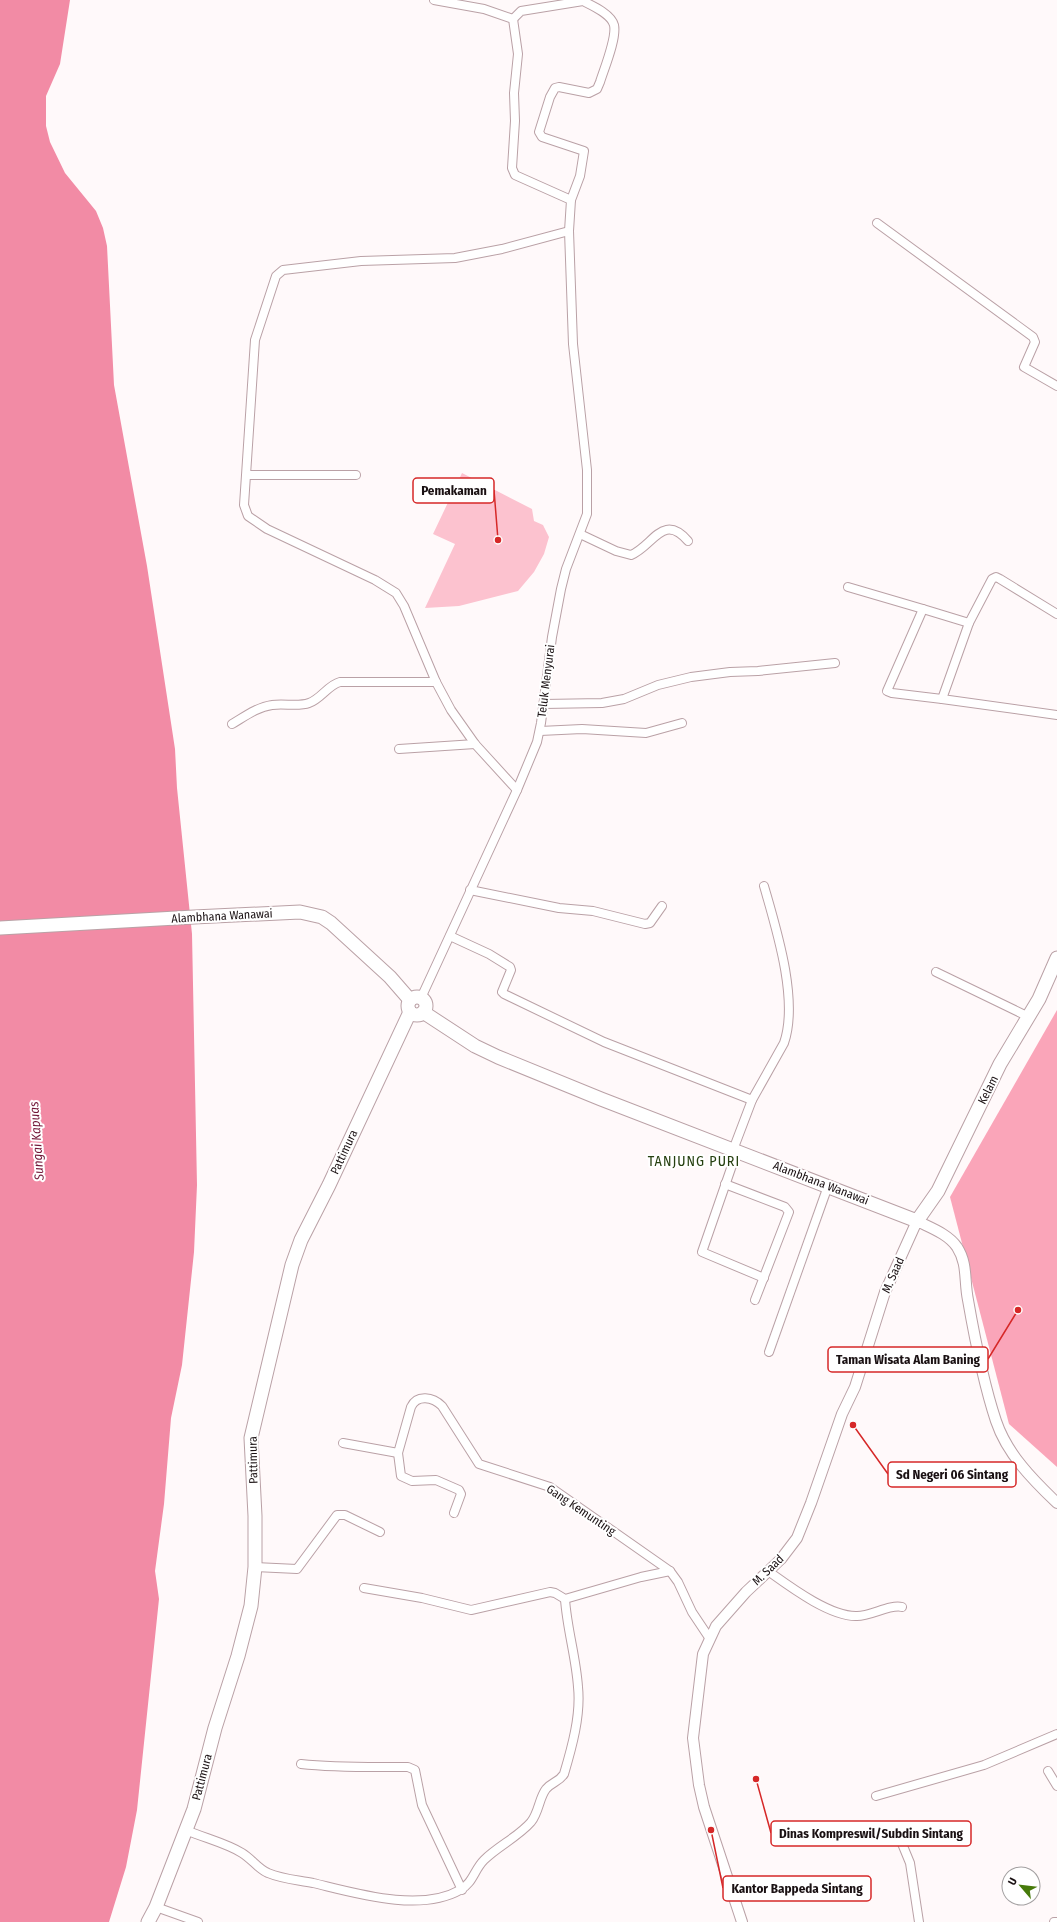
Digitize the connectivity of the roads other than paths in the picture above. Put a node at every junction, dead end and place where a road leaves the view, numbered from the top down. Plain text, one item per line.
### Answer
1 (434, 0) edge
2 (513, 19) junction
3 (571, 200) junction
4 (878, 223) dead end
5 (569, 231) junction
6 (1057, 386) edge
7 (247, 475) junction
8 (356, 475) dead end
9 (580, 534) junction
10 (688, 541) dead end
11 (848, 588) dead end
12 (923, 609) junction
13 (1057, 614) edge
14 (969, 623) junction
15 (835, 663) dead end
16 (436, 682) junction
17 (942, 699) junction
18 (544, 704) junction
19 (1057, 715) edge
20 (682, 723) dead end
21 (232, 724) dead end
22 (540, 731) junction
23 (475, 744) junction
24 (399, 749) dead end
25 (517, 790) junction
26 (764, 886) dead end
27 (470, 890) junction
28 (662, 906) dead end
29 (0, 928) edge
30 (450, 936) junction
31 (1057, 958) edge
32 (936, 972) dead end
33 (414, 1003) junction
34 (1029, 1017) junction
35 (752, 1100) junction
36 (735, 1151) junction
37 (725, 1184) junction
38 (828, 1186) junction
39 (917, 1221) junction
40 (764, 1278) junction
41 (755, 1300) dead end
42 (769, 1352) dead end
43 (344, 1443) dead end
44 (398, 1453) junction
45 (1057, 1503) edge
46 (454, 1513) dead end
47 (380, 1532) dead end
48 (255, 1568) junction
49 (670, 1571) junction
50 (768, 1571) junction
51 (364, 1588) dead end
52 (565, 1599) junction
53 (902, 1607) dead end
54 (710, 1639) junction
55 (1057, 1734) edge
56 (301, 1764) dead end
57 (1048, 1771) dead end
58 (1057, 1786) edge
59 (876, 1796) dead end
60 (896, 1829) dead end
61 (186, 1830) junction
62 (462, 1890) junction
63 (156, 1907) junction
64 (148, 1922) edge
65 (198, 1922) edge
66 (742, 1922) edge
67 (919, 1922) edge
68 (1054, 1922) edge
69 (1057, 1922) edge

1 - 2 street
2 - 3 street
2 - 3 street, Teluk Menyurai
3 - 5 street, Teluk Menyurai
4 - 6 street
5 - 7 street
5 - 9 street, Teluk Menyurai
7 - 8 street
7 - 16 street
9 - 10 street
9 - 18 street, Teluk Menyurai
11 - 12 street
12 - 14 street
12 - 17 street
13 - 14 street
14 - 17 street
15 - 18 street
16 - 21 street
16 - 23 street
17 - 19 street
18 - 22 street, Teluk Menyurai
20 - 22 street
22 - 25 street, Teluk Menyurai
23 - 24 street
23 - 25 street
25 - 27 street, Teluk Menyurai
26 - 35 street
27 - 28 street
27 - 30 street, Teluk Menyurai
29 - 33 main road, Alambhana Wanawai
30 - 33 street, Teluk Menyurai
30 - 35 street
31 - 34 main road, Kelam
32 - 34 street
33 - 36 main road, Alambhana Wanawai
33 - 48 main road, Pattimura
34 - 39 main road, Kelam
35 - 36 street
36 - 37 street
36 - 38 main road, Alambhana Wanawai
37 - 40 street
37 - 40 street
38 - 39 main road, Alambhana Wanawai
38 - 42 street
39 - 45 street, Alambhana Wanawai
39 - 50 street, M. Saad
40 - 41 street
43 - 44 street
44 - 46 street, Gang Kemunting
44 - 49 street, Gang Kemunting
47 - 48 street
48 - 61 main road, Pattimura
49 - 52 street
49 - 54 street, Gang Kemunting
50 - 53 street
50 - 54 street, M. Saad
51 - 52 street
52 - 62 street
54 - 66 street, M. Saad
55 - 59 street
56 - 62 street
57 - 58 street
60 - 67 street
61 - 62 street
61 - 63 main road, Pattimura
63 - 64 main road, Pattimura
63 - 65 street
68 - 69 street

